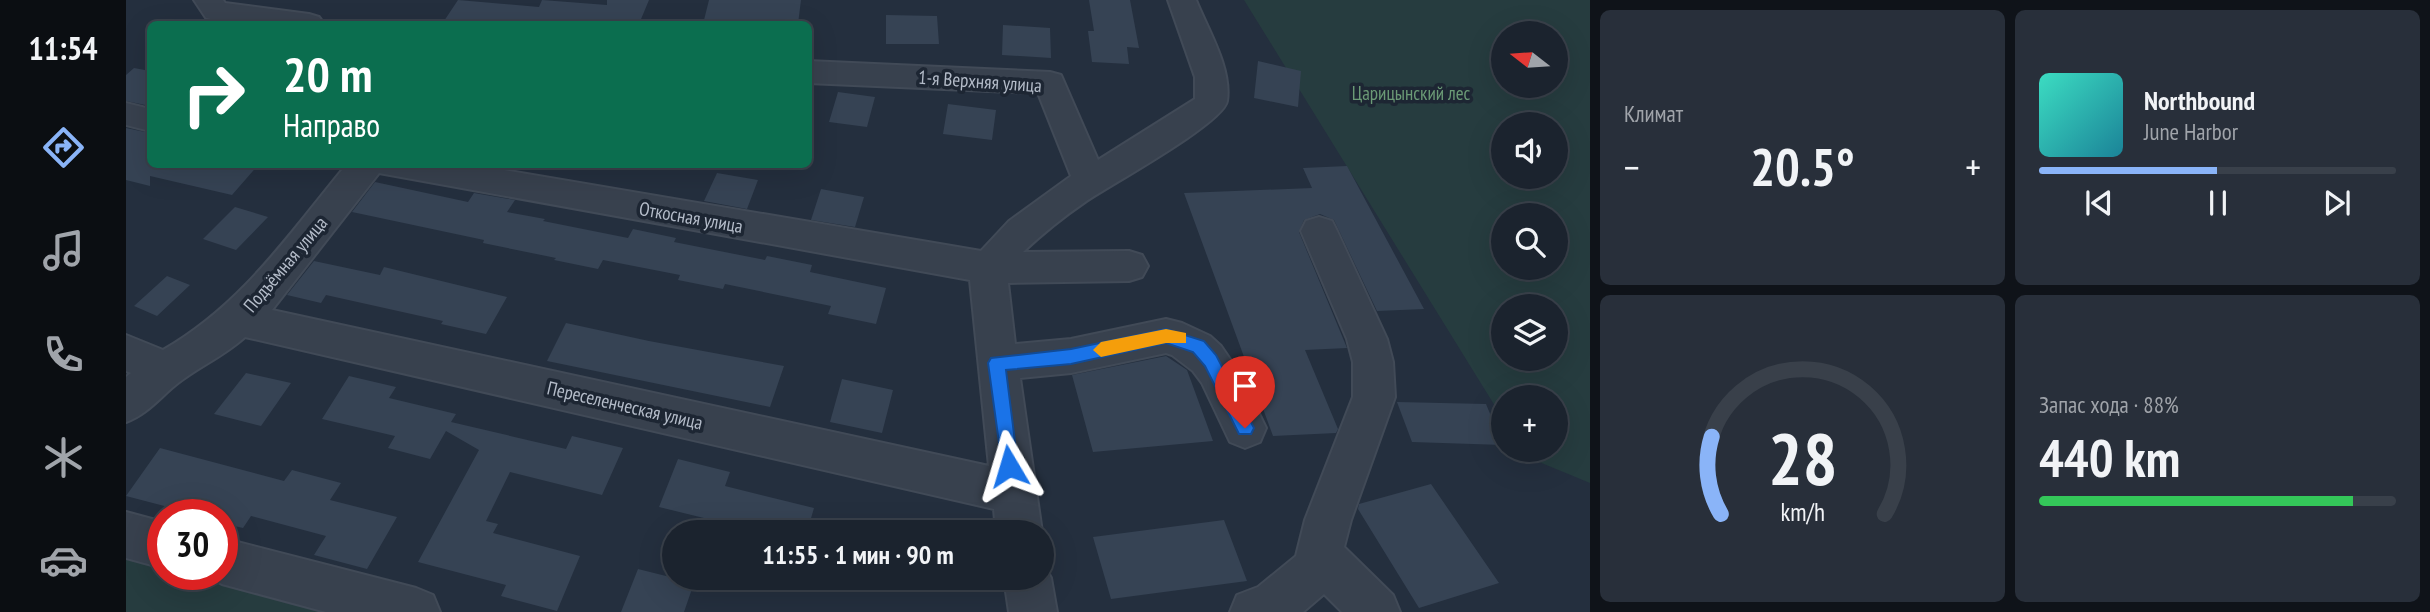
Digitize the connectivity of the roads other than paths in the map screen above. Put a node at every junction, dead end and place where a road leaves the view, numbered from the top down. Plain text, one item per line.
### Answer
1 (208, 0) edge
2 (1182, 0) edge
3 (288, 21) edge
4 (812, 72) edge
5 (126, 114) edge
6 (147, 119) edge
7 (364, 168) edge
8 (414, 168) edge
9 (1089, 179) junction
10 (1319, 231) dead end
11 (1129, 266) dead end
12 (990, 268) junction
13 (238, 319) junction
14 (126, 352) edge
15 (997, 363) junction
16 (164, 370) junction
17 (126, 403) edge
18 (1245, 428) dead end
19 (1012, 492) junction
20 (1017, 520) edge
21 (126, 535) edge
22 (147, 541) edge
23 (1320, 556) junction
24 (238, 565) edge
25 (1029, 590) edge
26 (416, 612) edge
27 (1033, 612) edge
28 (1254, 612) edge
29 (1376, 612) edge

1 - 3 street
2 - 9 street
4 - 9 street, 1-я Верхняя улица
5 - 6 street
7 - 13 street, Подъёмная улица
8 - 12 street, Откосная улица
9 - 12 street
10 - 23 street
11 - 12 street, Откосная улица
12 - 15 street
13 - 16 street, Подъёмная улица
13 - 19 street, Переселенческая улица
14 - 16 street
15 - 18 street
15 - 19 street
16 - 17 street, Подъёмная улица
19 - 20 street
21 - 22 street
23 - 28 street
23 - 29 street
24 - 26 street
25 - 27 street

